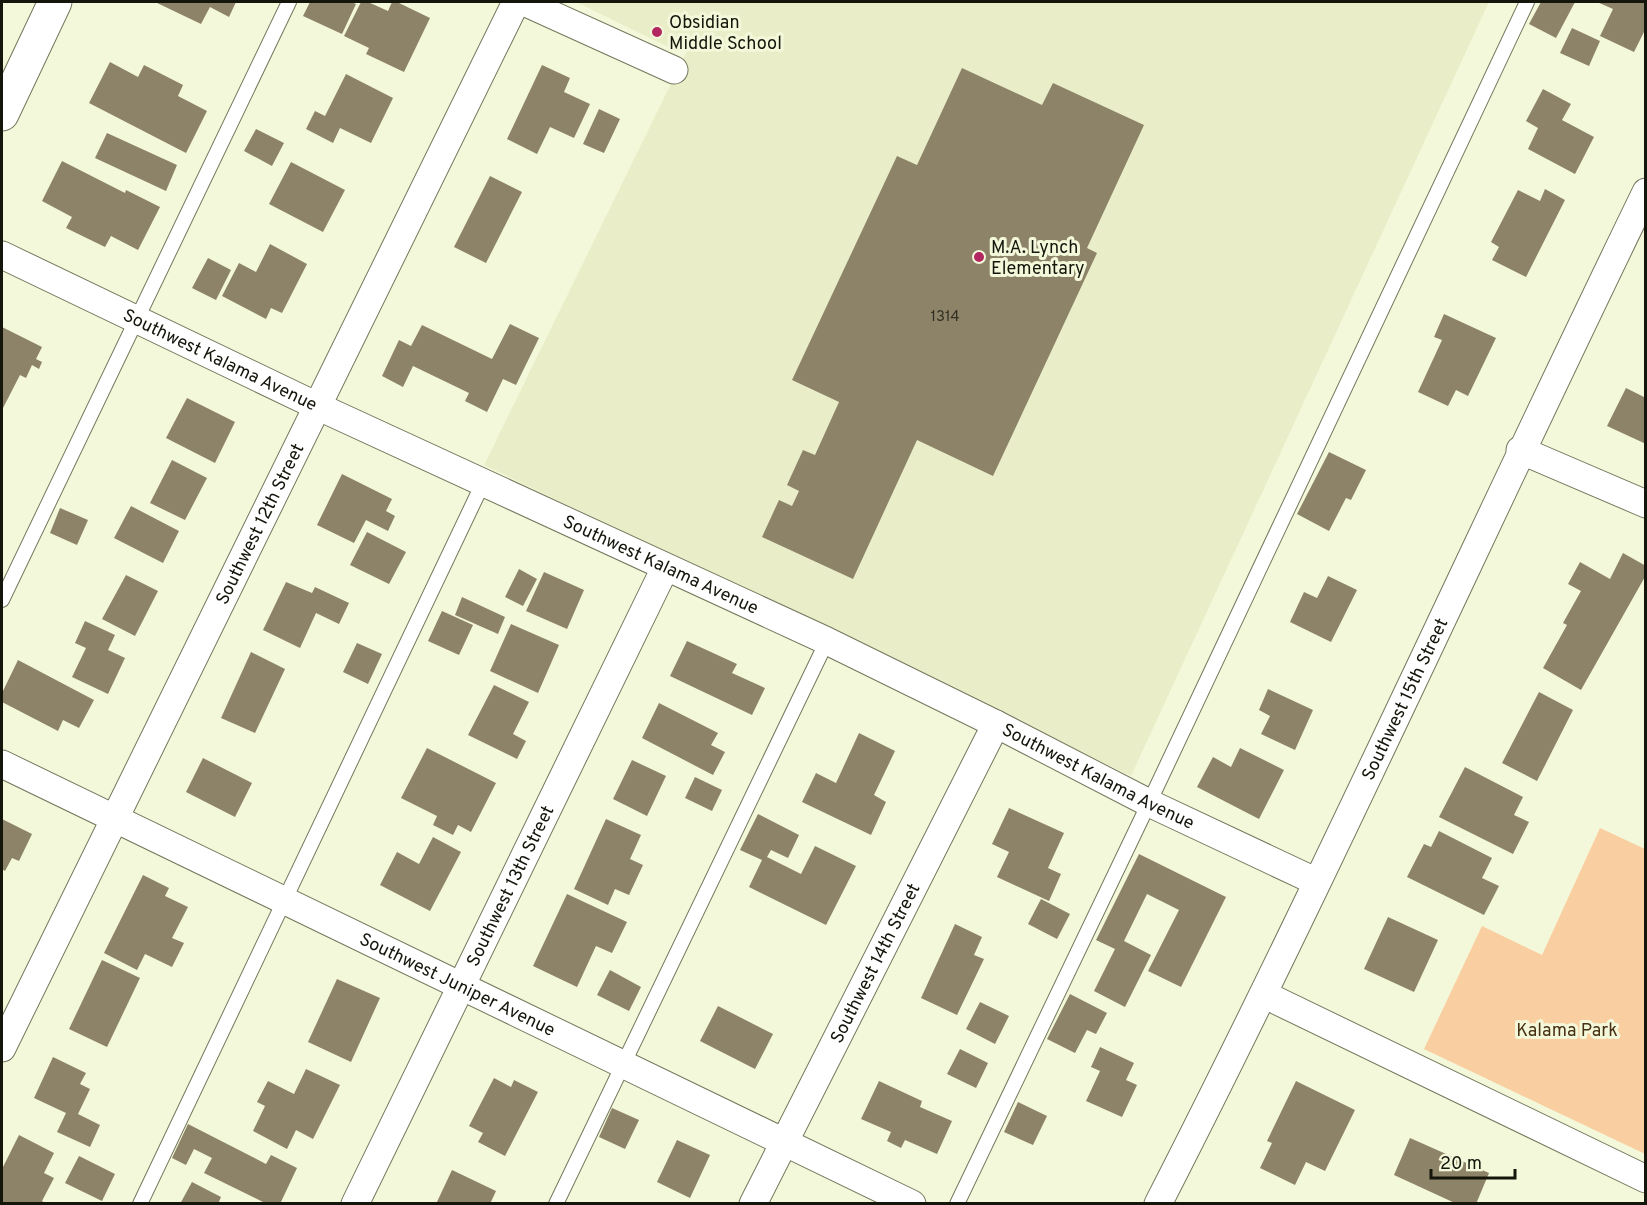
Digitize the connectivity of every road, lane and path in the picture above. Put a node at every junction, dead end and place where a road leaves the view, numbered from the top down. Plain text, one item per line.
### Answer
1 (55, 2) edge
2 (289, 2) edge
3 (516, 2) edge
4 (524, 2) edge
5 (1527, 2) edge
6 (674, 70) dead end
7 (2, 114) edge
8 (1646, 192) edge
9 (2, 255) edge
10 (135, 320) junction
11 (317, 406) junction
12 (1520, 450) junction
13 (483, 483) junction
14 (1646, 504) edge
15 (664, 568) junction
16 (2, 600) edge
17 (827, 641) junction
18 (996, 723) junction
19 (2, 764) edge
20 (1149, 803) junction
21 (114, 818) junction
22 (1317, 882) junction
23 (284, 901) junction
24 (461, 986) junction
25 (1265, 994) junction
26 (2, 1048) edge
27 (623, 1064) junction
28 (783, 1141) junction
29 (1646, 1179) edge
30 (141, 1203) edge
31 (355, 1203) edge
32 (556, 1203) edge
33 (753, 1203) edge
34 (912, 1203) edge
35 (957, 1203) edge
36 (1158, 1203) edge

1 - 7 main road
2 - 10 lane
3 - 11 street, Southwest 12th Street
4 - 6 street
5 - 20 lane
8 - 12 street, Southwest 15th Street
9 - 10 street, Southwest Kalama Avenue
10 - 11 street, Southwest Kalama Avenue
10 - 16 lane
11 - 13 street, Southwest Kalama Avenue
11 - 21 street, Southwest 12th Street
12 - 14 street
12 - 22 street, Southwest 15th Street
13 - 15 street, Southwest Kalama Avenue
13 - 23 lane
15 - 17 street, Southwest Kalama Avenue
15 - 24 street, Southwest 13th Street
17 - 18 street, Southwest Kalama Avenue
17 - 27 lane
18 - 20 street, Southwest Kalama Avenue
18 - 28 street, Southwest 14th Street
19 - 21 street, Southwest Juniper Avenue
20 - 22 street, Southwest Kalama Avenue
20 - 35 lane
21 - 23 street, Southwest Juniper Avenue
21 - 26 street, Southwest 12th Street
22 - 25 street, Southwest 15th Street
23 - 24 street, Southwest Juniper Avenue
23 - 30 lane
24 - 27 street, Southwest Juniper Avenue
24 - 31 street, Southwest 13th Street
25 - 29 street
25 - 36 street, Southwest 15th Street
27 - 28 street, Southwest Juniper Avenue
27 - 32 lane
28 - 33 street, Southwest 14th Street
28 - 34 street, Southwest Juniper Avenue

